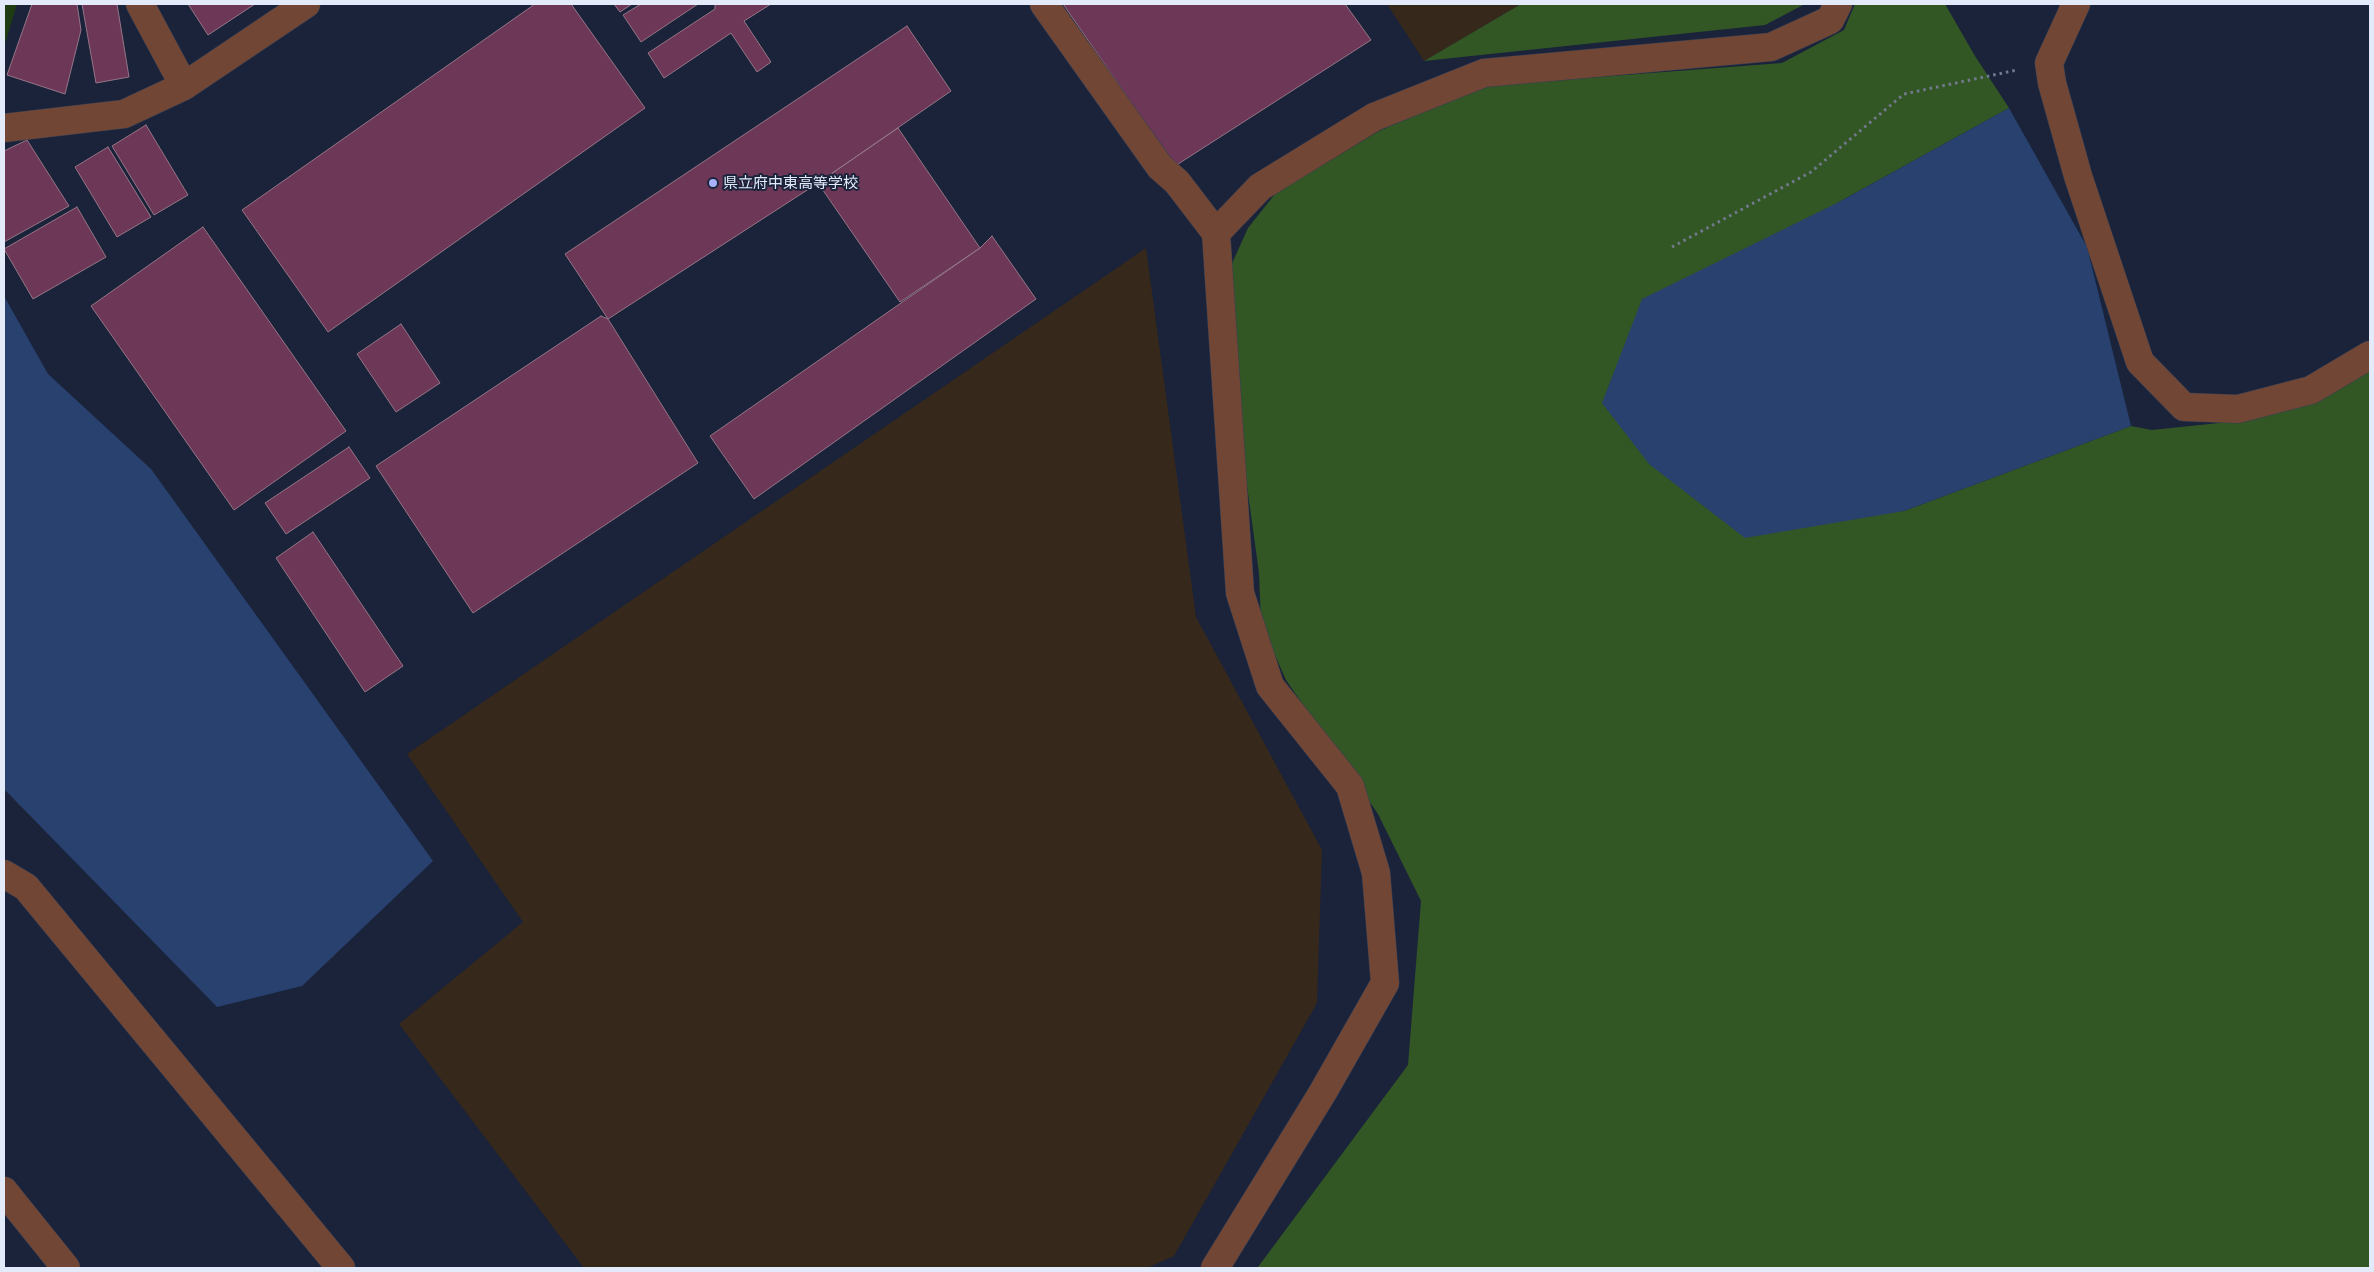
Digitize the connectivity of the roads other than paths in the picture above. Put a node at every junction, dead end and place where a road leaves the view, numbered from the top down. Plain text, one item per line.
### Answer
1 (140, 4) edge
2 (306, 4) edge
3 (1044, 4) edge
4 (1838, 4) edge
5 (2076, 4) edge
6 (184, 86) junction
7 (4, 128) edge
8 (1216, 232) junction
9 (2370, 355) edge
10 (4, 874) edge
11 (4, 1191) edge
12 (66, 1268) edge
13 (341, 1268) edge
14 (1215, 1268) edge

1 - 6 street
2 - 6 street
3 - 8 street
4 - 8 street
5 - 9 street
6 - 7 street
8 - 14 street
10 - 13 street
11 - 12 street

